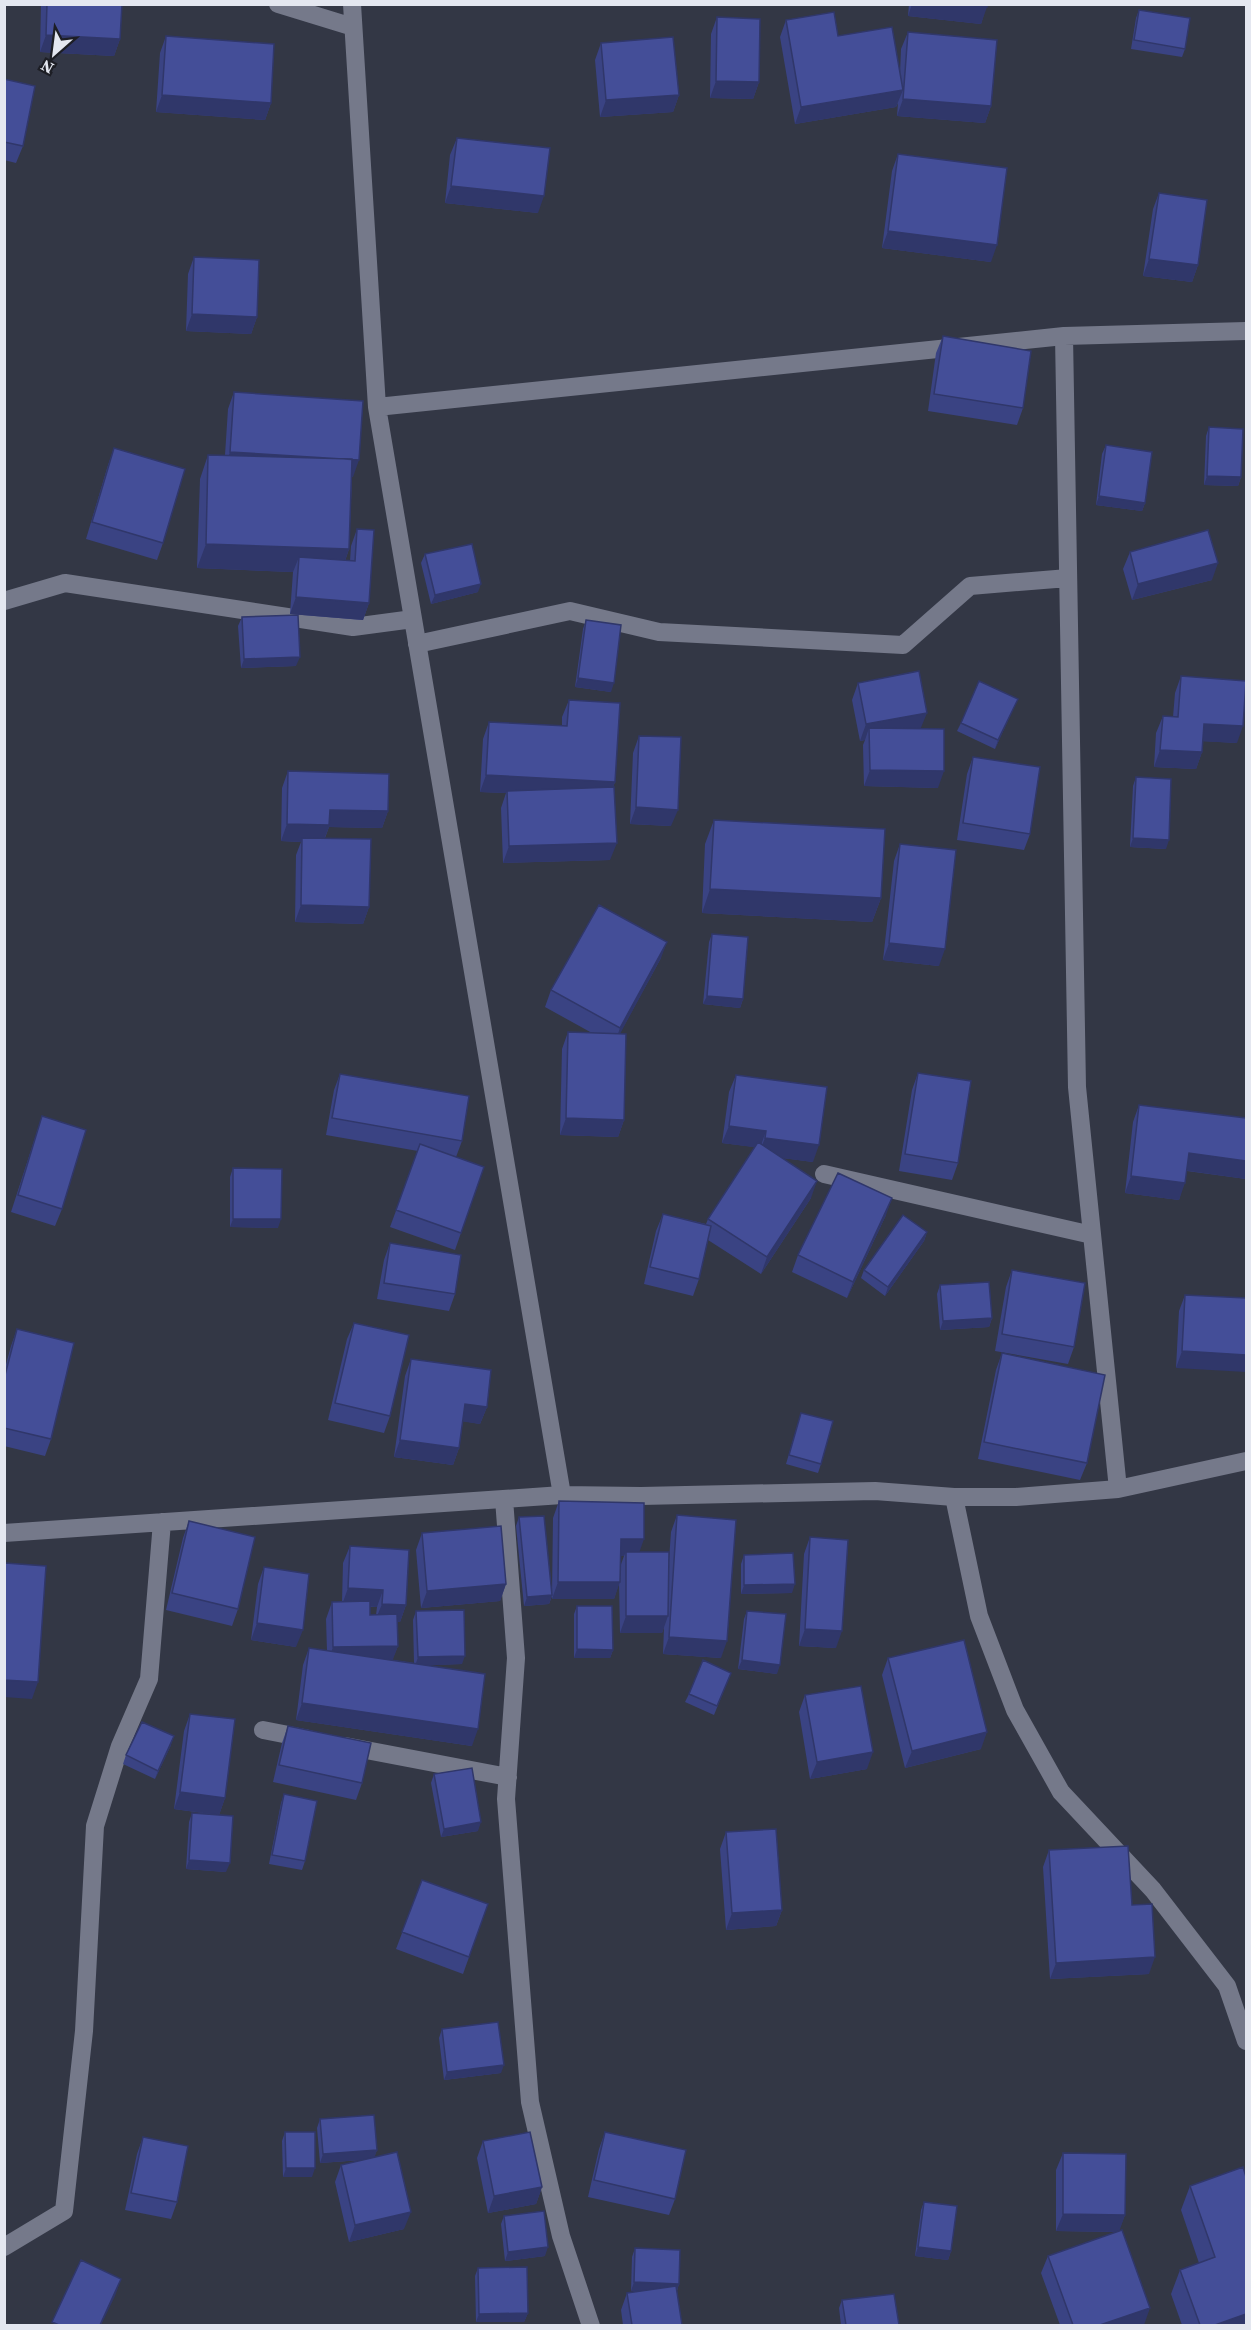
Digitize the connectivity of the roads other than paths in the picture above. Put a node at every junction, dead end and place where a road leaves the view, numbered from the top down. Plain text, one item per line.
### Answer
1 (278, 4) edge
2 (352, 4) edge
3 (353, 27) junction
4 (1246, 331) edge
5 (1064, 336) junction
6 (377, 407) junction
7 (1068, 578) junction
8 (4, 601) edge
9 (413, 619) junction
10 (417, 644) junction
11 (824, 1174) dead end
12 (1092, 1235) junction
13 (1246, 1461) edge
14 (1118, 1489) junction
15 (562, 1495) junction
16 (954, 1497) junction
17 (504, 1498) junction
18 (162, 1522) junction
19 (4, 1533) edge
20 (263, 1730) dead end
21 (508, 1777) junction
22 (1246, 2041) edge
23 (4, 2247) edge
24 (591, 2325) edge

1 - 3 street
2 - 3 street
3 - 6 street
4 - 5 street
5 - 6 street
5 - 7 street
6 - 9 street
7 - 10 street
7 - 12 street
8 - 9 street
9 - 10 street
10 - 15 street
11 - 12 street
12 - 14 street
13 - 14 street
14 - 16 street
15 - 16 street
15 - 17 street
16 - 22 street
17 - 18 street
17 - 21 street
18 - 19 street
18 - 23 street
20 - 21 street
21 - 24 street

